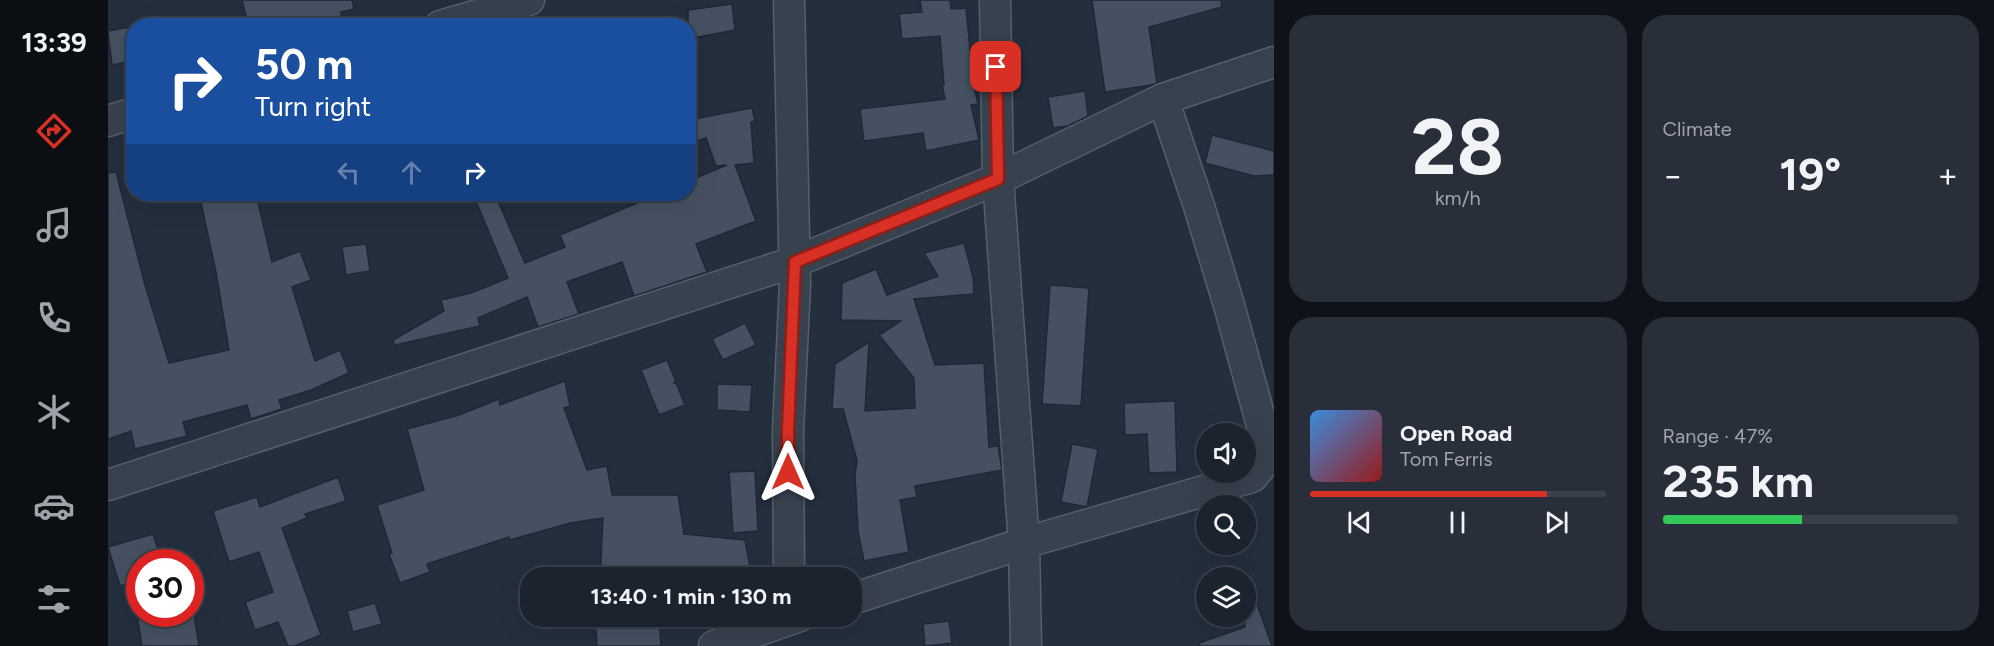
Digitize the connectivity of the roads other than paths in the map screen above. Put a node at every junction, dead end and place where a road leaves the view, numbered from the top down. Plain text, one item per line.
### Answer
1 (529, 0) edge
2 (789, 0) edge
3 (995, 0) edge
4 (467, 18) edge
5 (1274, 62) edge
6 (1163, 99) junction
7 (126, 115) edge
8 (108, 121) edge
9 (998, 179) junction
10 (795, 262) junction
11 (108, 485) edge
12 (1024, 543) junction
13 (789, 567) edge
14 (862, 596) edge
15 (785, 627) edge
16 (714, 646) edge
17 (1026, 646) edge

1 - 4 street
2 - 10 street
3 - 9 street
5 - 6 street
6 - 9 street
6 - 12 street
7 - 8 street
9 - 10 street
9 - 12 street
10 - 11 street
10 - 13 street
12 - 14 street
12 - 17 street
15 - 16 street

